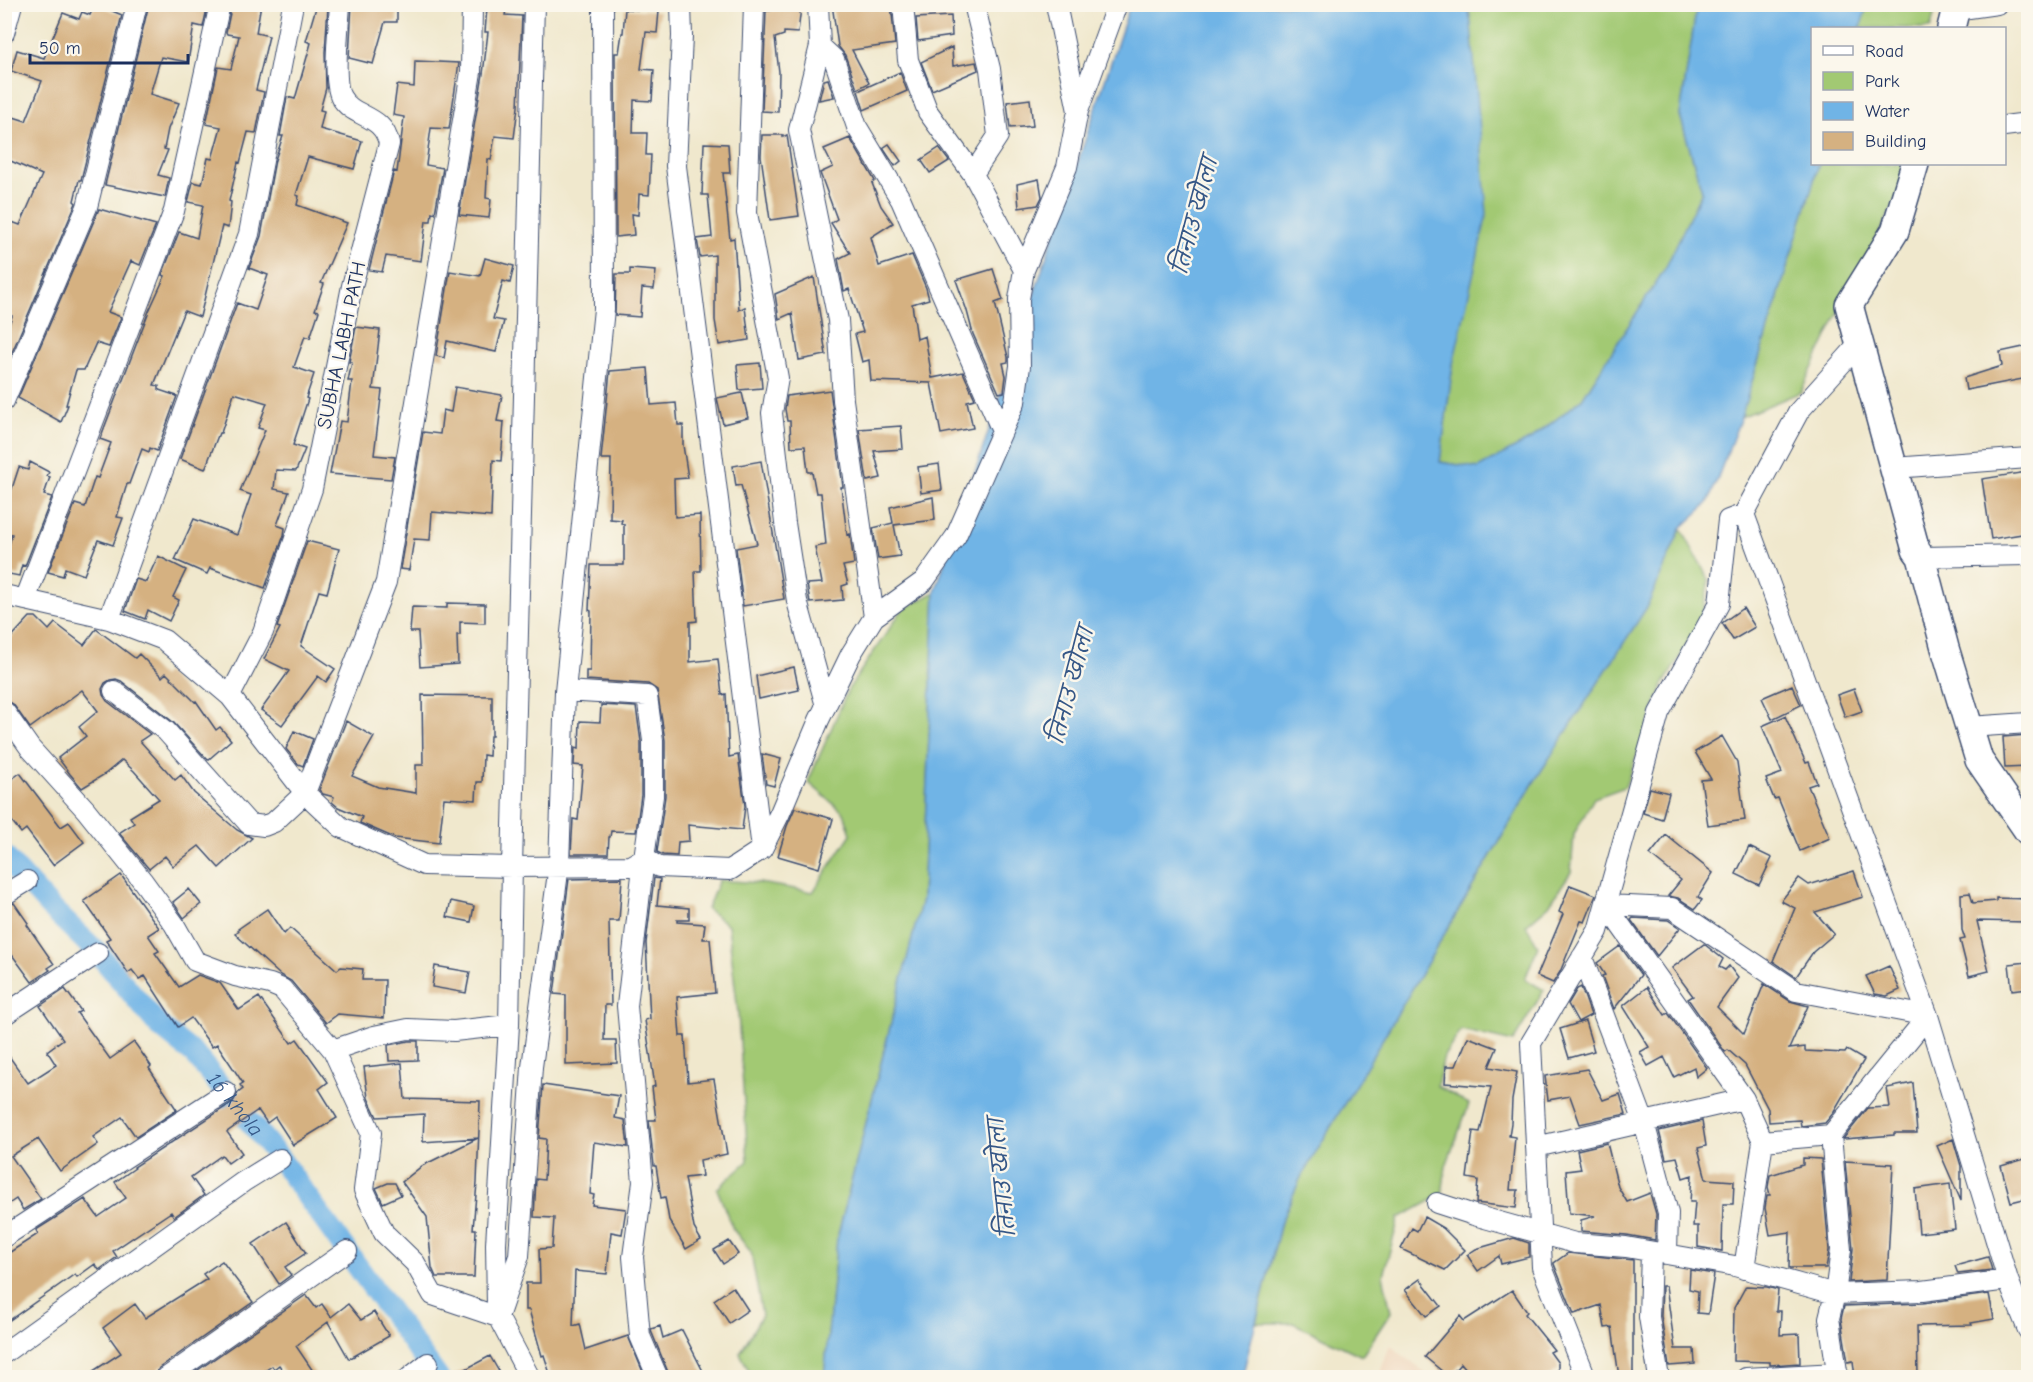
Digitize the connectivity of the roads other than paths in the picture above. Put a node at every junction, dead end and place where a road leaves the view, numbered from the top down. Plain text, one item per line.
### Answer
1 (12, 4) edge
2 (137, 4) edge
3 (220, 4) edge
4 (293, 4) edge
5 (340, 4) edge
6 (472, 4) edge
7 (534, 4) edge
8 (603, 4) edge
9 (681, 4) edge
10 (754, 4) edge
11 (818, 4) edge
12 (903, 4) edge
13 (974, 4) edge
14 (1056, 4) edge
15 (1117, 4) edge
16 (1997, 4) edge
17 (1954, 14) edge
18 (4, 33) edge
19 (820, 46) junction
20 (1078, 111) junction
21 (2028, 123) edge
22 (2006, 126) edge
23 (1916, 165) edge
24 (973, 174) junction
25 (1024, 270) junction
26 (1860, 343) junction
27 (4, 401) edge
28 (1002, 431) junction
29 (2028, 458) edge
30 (1894, 468) junction
31 (1744, 514) junction
32 (2028, 555) edge
33 (1921, 557) junction
34 (4, 595) edge
35 (25, 600) junction
36 (874, 617) junction
37 (109, 619) junction
38 (114, 691) dead end
39 (565, 691) junction
40 (230, 696) junction
41 (826, 705) junction
42 (4, 711) edge
43 (2028, 723) edge
44 (1969, 727) junction
45 (305, 793) junction
46 (2028, 831) edge
47 (762, 849) junction
48 (644, 858) junction
49 (559, 865) junction
50 (512, 867) junction
51 (27, 881) dead end
52 (4, 894) edge
53 (1606, 905) junction
54 (98, 952) dead end
55 (1582, 957) junction
56 (4, 1016) edge
57 (1928, 1016) junction
58 (509, 1025) junction
59 (333, 1050) junction
60 (226, 1092) dead end
61 (1744, 1099) junction
62 (1644, 1122) junction
63 (1831, 1135) junction
64 (1763, 1141) junction
65 (1536, 1147) junction
66 (279, 1158) dead end
67 (1437, 1203) dead end
68 (1540, 1234) junction
69 (4, 1237) edge
70 (347, 1251) dead end
71 (1659, 1253) junction
72 (1744, 1269) junction
73 (2008, 1281) junction
74 (1834, 1294) junction
75 (498, 1317) junction
76 (2028, 1330) edge
77 (4, 1353) edge
78 (428, 1363) dead end
79 (1838, 1375) edge
80 (166, 1377) edge
81 (409, 1377) edge
82 (530, 1377) edge
83 (658, 1377) edge
84 (1586, 1377) edge
85 (1659, 1377) edge
86 (1746, 1377) edge

1 - 18 street
2 - 27 street
3 - 35 street
4 - 37 street
5 - 40 street, SUBHA LABH PATH
6 - 45 street
7 - 50 street
8 - 39 street
9 - 47 street
10 - 41 street
11 - 19 street
12 - 24 street
13 - 24 street
14 - 20 street
15 - 20 street
16 - 17 street
19 - 28 street
19 - 36 street
20 - 25 street
21 - 22 street
23 - 26 main road
24 - 25 street
25 - 28 street
26 - 30 main road
26 - 31 street
28 - 36 street
29 - 30 street
30 - 33 main road
31 - 53 street
31 - 57 street
32 - 33 street
33 - 44 main road
34 - 35 street
35 - 37 street
36 - 41 street
37 - 40 street
38 - 45 street
39 - 48 street
39 - 49 street
40 - 45 street
41 - 47 street
42 - 59 street
43 - 44 street
44 - 46 main road
45 - 50 street
47 - 48 street
48 - 49 street
48 - 83 street
49 - 50 street
49 - 75 street
50 - 58 street
51 - 52 street
53 - 55 street
53 - 57 street
53 - 61 street
54 - 56 street
55 - 62 street
55 - 65 street
57 - 63 street
57 - 73 street
58 - 59 street
58 - 75 street
59 - 75 street
60 - 69 street
61 - 62 street
61 - 64 street
62 - 65 street
62 - 71 street
63 - 64 street
63 - 74 street
64 - 72 street
65 - 68 street
66 - 77 street
67 - 68 street
68 - 71 street
68 - 84 street
70 - 80 street
71 - 72 street
71 - 85 street
72 - 74 street
73 - 74 street
73 - 76 street
74 - 79 street
75 - 82 street
78 - 81 street
79 - 86 street

